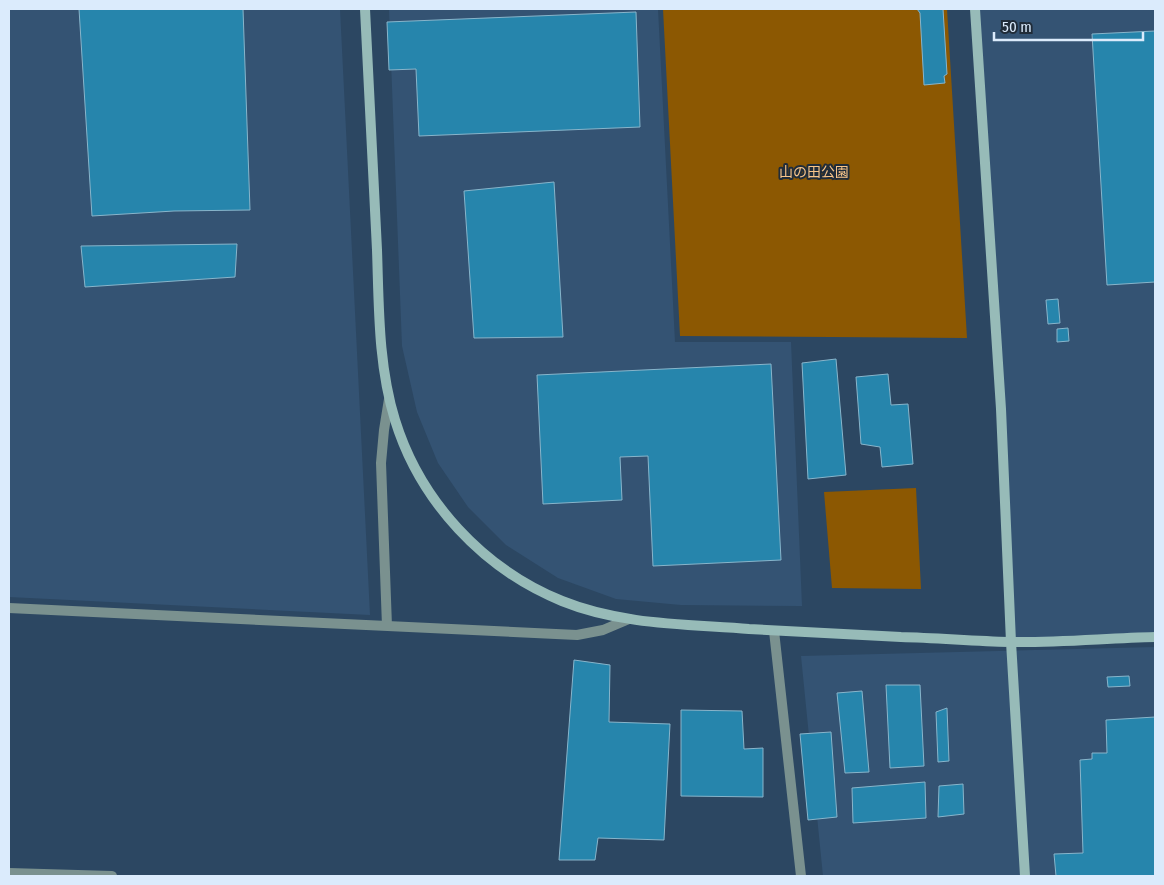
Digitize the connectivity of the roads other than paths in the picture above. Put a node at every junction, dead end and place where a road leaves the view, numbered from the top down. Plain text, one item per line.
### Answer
1 (365, 9) edge
2 (975, 9) edge
3 (389, 399) junction
4 (9, 608) edge
5 (629, 620) junction
6 (387, 626) junction
7 (774, 630) junction
8 (1155, 637) edge
9 (1011, 642) junction
10 (9, 872) edge
11 (112, 876) edge
12 (801, 876) edge
13 (1024, 876) edge

1 - 3 street
2 - 9 street
3 - 5 street
3 - 6 street
4 - 6 street
5 - 6 street
5 - 7 street
7 - 9 street
7 - 12 street
8 - 9 street
9 - 13 street
10 - 11 street

